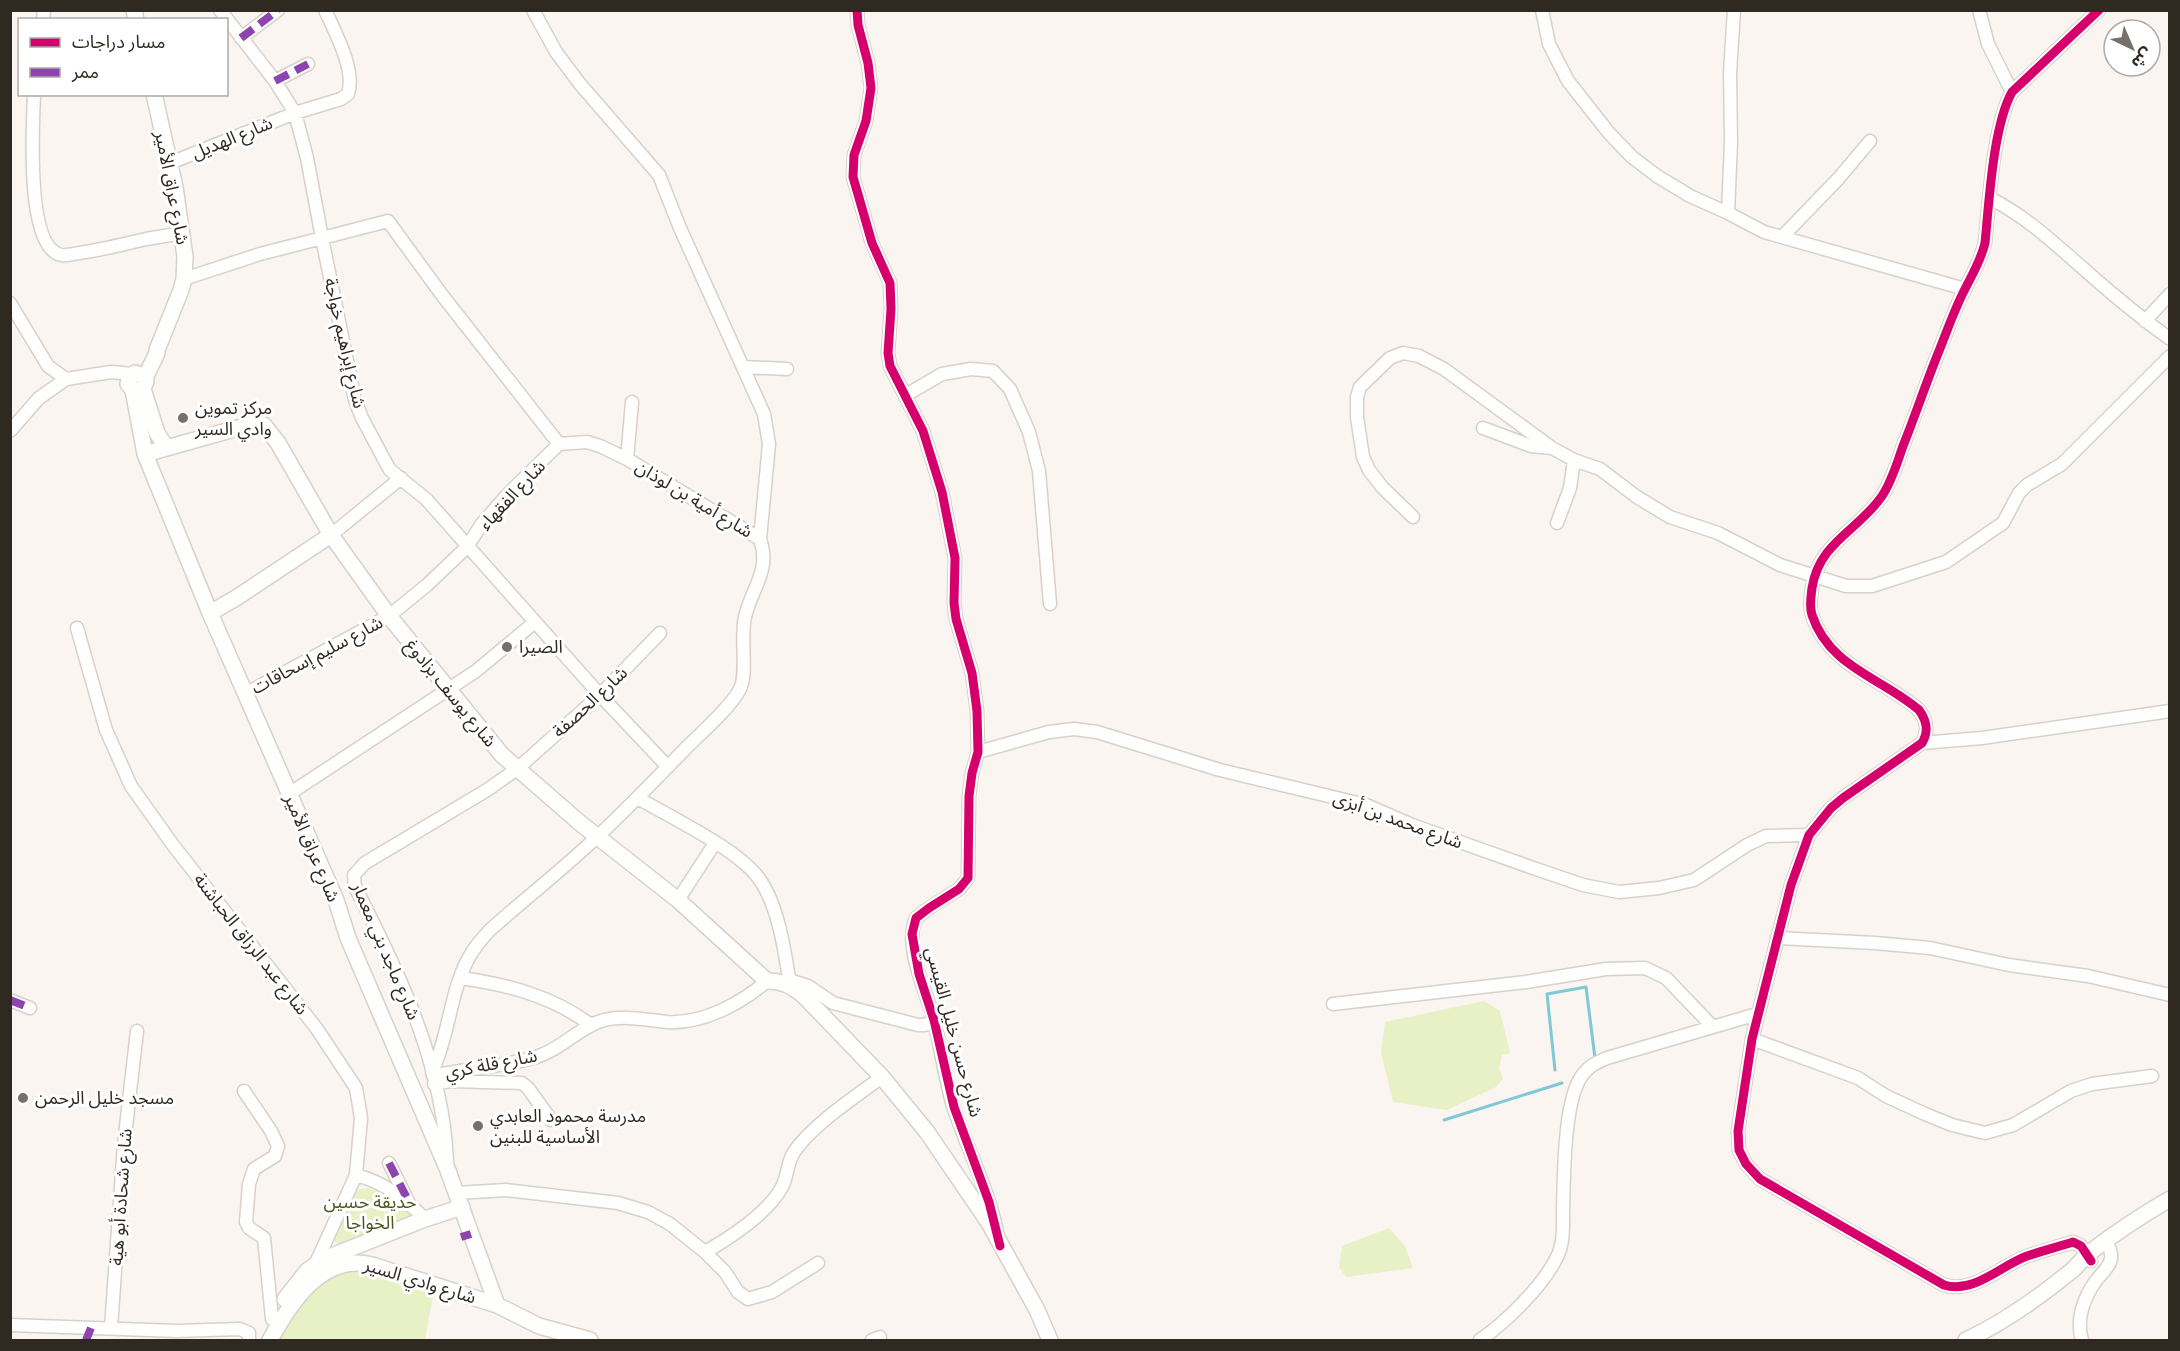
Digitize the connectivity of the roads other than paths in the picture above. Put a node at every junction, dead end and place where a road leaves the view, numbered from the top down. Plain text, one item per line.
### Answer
1 (278, 10) edge
2 (325, 10) edge
3 (533, 10) edge
4 (857, 10) edge
5 (1542, 10) edge
6 (1734, 10) edge
7 (1979, 10) edge
8 (2099, 10) edge
9 (228, 21) edge
10 (241, 38) junction
11 (308, 64) dead end
12 (275, 81) junction
13 (2012, 92) junction
14 (34, 96) edge
15 (154, 96) edge
16 (295, 113) junction
17 (1870, 141) dead end
18 (170, 163) junction
19 (1990, 198) junction
20 (1728, 213) junction
21 (183, 233) junction
22 (1782, 237) junction
23 (322, 238) junction
24 (184, 279) junction
25 (1965, 289) junction
26 (2169, 294) edge
27 (10, 303) edge
28 (2145, 321) junction
29 (2169, 339) edge
30 (2169, 356) edge
31 (743, 368) junction
32 (787, 369) dead end
33 (66, 379) junction
34 (137, 382) junction
35 (906, 395) junction
36 (632, 402) dead end
37 (1483, 428) dead end
38 (10, 431) edge
39 (559, 444) junction
40 (166, 447) junction
41 (1552, 448) junction
42 (145, 454) junction
43 (627, 459) junction
44 (1574, 460) junction
45 (400, 478) junction
46 (1413, 517) dead end
47 (1557, 523) dead end
48 (330, 535) junction
49 (760, 539) junction
50 (467, 547) junction
51 (1814, 576) junction
52 (1050, 604) dead end
53 (210, 613) junction
54 (389, 616) junction
55 (535, 622) junction
56 (77, 628) dead end
57 (660, 633) dead end
58 (448, 688) junction
59 (245, 694) junction
60 (600, 695) junction
61 (2169, 711) edge
62 (1922, 743) junction
63 (978, 752) junction
64 (668, 767) junction
65 (517, 769) junction
66 (289, 794) junction
67 (638, 798) junction
68 (1809, 835) junction
69 (597, 837) junction
70 (715, 843) junction
71 (678, 900) junction
72 (1777, 938) junction
73 (461, 978) junction
74 (767, 981) junction
75 (790, 983) junction
76 (2169, 995) edge
77 (10, 1000) edge
78 (1333, 1004) dead end
79 (30, 1008) dead end
80 (1757, 1014) junction
81 (934, 1020) junction
82 (591, 1025) junction
83 (1712, 1026) junction
84 (137, 1030) dead end
85 (1752, 1039) junction
86 (2152, 1076) dead end
87 (433, 1077) junction
88 (882, 1077) junction
89 (244, 1091) dead end
90 (550, 1120) dead end
91 (389, 1163) dead end
92 (447, 1168) junction
93 (356, 1175) junction
94 (2169, 1199) edge
95 (459, 1200) junction
96 (409, 1202) junction
97 (2169, 1205) edge
98 (425, 1218) junction
99 (368, 1241) junction
100 (2108, 1243) junction
101 (1000, 1246) junction
102 (705, 1252) junction
103 (2089, 1258) junction
104 (818, 1263) dead end
105 (372, 1264) junction
106 (315, 1265) junction
107 (497, 1305) junction
108 (272, 1319) junction
109 (10, 1325) edge
110 (91, 1328) junction
111 (111, 1328) junction
112 (86, 1341) edge
113 (249, 1341) edge
114 (259, 1341) edge
115 (270, 1341) edge
116 (590, 1341) edge
117 (1050, 1341) edge
118 (1480, 1341) edge
119 (1966, 1341) edge
120 (2082, 1341) edge

1 - 10 street
2 - 16 street, شارع الهديل
3 - 31 street
4 - 35 street, شارع حسن خليل القيسي
5 - 20 street
6 - 20 street
7 - 13 street
8 - 13 street
9 - 10 street, شارع إبراهيم خواجة
10 - 12 street, شارع إبراهيم خواجة
11 - 12 street
12 - 16 street, شارع إبراهيم خواجة
13 - 19 street
14 - 21 street
15 - 18 main road, شارع عراق الأمير
16 - 18 street, شارع الهديل
16 - 23 street, شارع إبراهيم خواجة
17 - 22 street
18 - 21 main road, شارع عراق الأمير
19 - 25 street
19 - 28 street
20 - 22 street
21 - 24 main road, شارع عراق الأمير
22 - 25 street
23 - 24 street
23 - 39 street
23 - 45 street, شارع إبراهيم خواجة
24 - 34 main road, شارع عراق الأمير
25 - 51 street
26 - 28 street
27 - 33 street
28 - 29 street
30 - 51 street
31 - 32 street
31 - 49 street
33 - 34 street
33 - 38 street
34 - 40 main road
34 - 42 main road, شارع عراق الأمير
35 - 52 street
35 - 63 street, شارع حسن خليل القيسي
36 - 43 street
37 - 41 street
39 - 43 street, شارع أمية بن لوذان
39 - 50 street, شارع الفقهاء
40 - 42 main road
40 - 48 main road, شارع يوسف بزادوغ
41 - 44 street
41 - 46 street
42 - 53 main road, شارع عراق الأمير
43 - 49 street, شارع أمية بن لوذان
44 - 47 street
44 - 51 street
45 - 48 street
45 - 50 street, شارع إبراهيم خواجة
48 - 53 main road
48 - 54 main road, شارع يوسف بزادوغ
49 - 64 street, شارع أمية بن لوذان
50 - 54 street, شارع الفقهاء
50 - 55 street, شارع إبراهيم خواجة
51 - 62 street
53 - 59 main road, شارع عراق الأمير
54 - 58 main road, شارع يوسف بزادوغ
54 - 59 street, شارع سليم إسحاقات
55 - 58 street
55 - 60 street, شارع إبراهيم خواجة
56 - 93 street, شارع عبد الرزاق الحباشنة
57 - 60 street, شارع الحصفة
58 - 65 main road, شارع يوسف بزادوغ
58 - 66 street
59 - 66 main road, شارع عراق الأمير
60 - 64 street, شارع إبراهيم خواجة
60 - 65 street, شارع الحصفة
61 - 62 street
62 - 68 street
63 - 68 street, شارع محمد بن أبزى
63 - 81 street, شارع حسن خليل القيسي
64 - 67 street, شارع أمية بن لوذان
65 - 69 main road, شارع يوسف بزادوغ
65 - 87 street, شارع ماجد بني معمار
66 - 92 main road, شارع عراق الأمير
67 - 69 street, شارع أمية بن لوذان
67 - 70 street
68 - 72 street
69 - 71 main road, شارع يوسف بزادوغ
69 - 73 street, شارع أمية بن لوذان
70 - 71 street
70 - 75 street
71 - 74 main road, شارع يوسف بزادوغ
72 - 76 street
72 - 80 street
73 - 82 street
73 - 87 street, شارع أمية بن لوذان
74 - 75 main road
74 - 82 street, شارع قلة كري
75 - 81 street
75 - 88 main road, شارع حسن خليل القيسي
77 - 79 street
78 - 83 street
80 - 83 street
80 - 85 street
81 - 101 street, شارع حسن خليل القيسي
82 - 87 street, شارع قلة كري
83 - 118 street
84 - 111 street, شارع شحادة أبو هية
85 - 86 street
85 - 103 street
87 - 90 street
87 - 92 street, شارع قلة كري
88 - 101 main road, شارع حسن خليل القيسي
88 - 102 street
89 - 108 street
91 - 96 street
92 - 95 main road, شارع عراق الأمير
93 - 96 street
93 - 106 street, شارع عبد الرزاق الحباشنة
94 - 100 main road
95 - 98 main road, شارع وادي السير
95 - 102 street
95 - 107 main road, شارع عراق الأمير
96 - 98 street
97 - 100 main road
98 - 99 main road, شارع وادي السير
99 - 105 main road
99 - 106 main road, شارع وادي السير
100 - 103 main road
100 - 120 street
101 - 117 main road, شارع حسن خليل القيسي
102 - 104 street
103 - 119 main road
105 - 107 main road, شارع وادي السير
105 - 115 main road, شارع وادي السير
106 - 108 main road, شارع وادي السير
107 - 116 main road, شارع وادي السير
108 - 114 main road, شارع وادي السير
109 - 110 street
110 - 111 street
110 - 112 street
111 - 113 street

